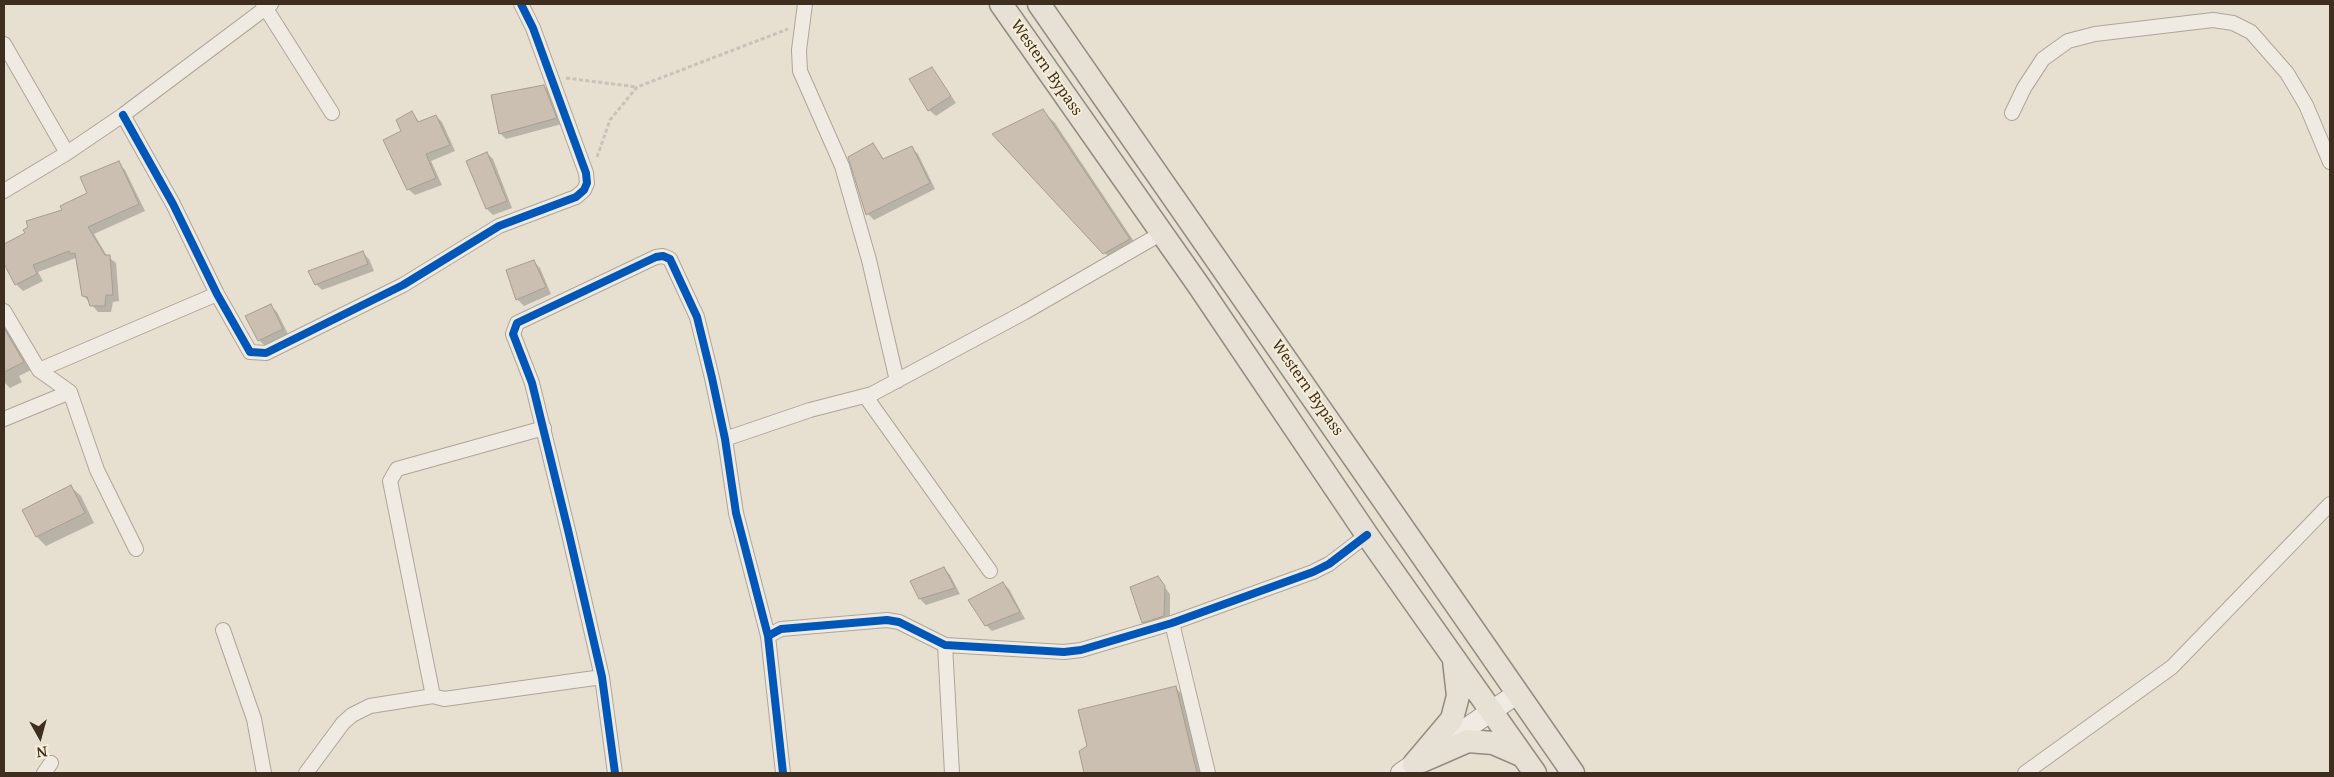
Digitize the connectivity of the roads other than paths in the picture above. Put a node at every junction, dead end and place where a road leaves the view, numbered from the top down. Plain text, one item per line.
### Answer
1 (521, 4) edge
2 (806, 4) edge
3 (1001, 4) edge
4 (1040, 4) edge
5 (266, 5) edge
6 (4, 44) edge
7 (332, 113) dead end
8 (2012, 113) dead end
9 (123, 115) junction
10 (67, 153) junction
11 (2330, 162) edge
12 (4, 191) edge
13 (1162, 233) junction
14 (218, 294) junction
15 (4, 311) edge
16 (39, 370) junction
17 (897, 381) junction
18 (70, 392) junction
19 (866, 396) junction
20 (4, 419) edge
21 (544, 428) junction
22 (725, 439) junction
23 (2330, 504) edge
24 (1366, 535) junction
25 (136, 549) dead end
26 (990, 571) dead end
27 (1172, 623) junction
28 (223, 630) dead end
29 (768, 636) junction
30 (944, 645) junction
31 (1453, 656) junction
32 (602, 677) junction
33 (1518, 693) junction
34 (433, 696) junction
35 (1493, 712) junction
36 (1529, 765) edge
37 (1408, 769) edge
38 (264, 773) edge
39 (306, 773) edge
40 (616, 773) edge
41 (783, 773) edge
42 (952, 773) edge
43 (1208, 773) edge
44 (1574, 773) edge
45 (2025, 773) edge

1 - 14 street
2 - 17 street
3 - 13 main road, Western Bypass
4 - 33 main road, Western Bypass
5 - 7 street
5 - 9 street
6 - 10 street
8 - 11 street
9 - 10 street
9 - 14 street
10 - 12 street
13 - 17 street
13 - 24 main road, Western Bypass
14 - 16 street
15 - 16 street
16 - 18 street
17 - 19 street
18 - 20 street
18 - 25 street
19 - 22 street
19 - 26 street
21 - 22 street
21 - 32 street
21 - 34 street
22 - 29 street
23 - 45 street
24 - 27 street
24 - 31 main road, Western Bypass
27 - 30 street
27 - 43 street
28 - 38 street
29 - 30 street
29 - 41 street
30 - 42 street
31 - 35 main road, Western Bypass
31 - 37 main road
32 - 34 street
32 - 40 street
33 - 35 street
33 - 44 main road, Western Bypass
34 - 39 street
35 - 36 main road, Western Bypass
35 - 37 street
36 - 37 main road

